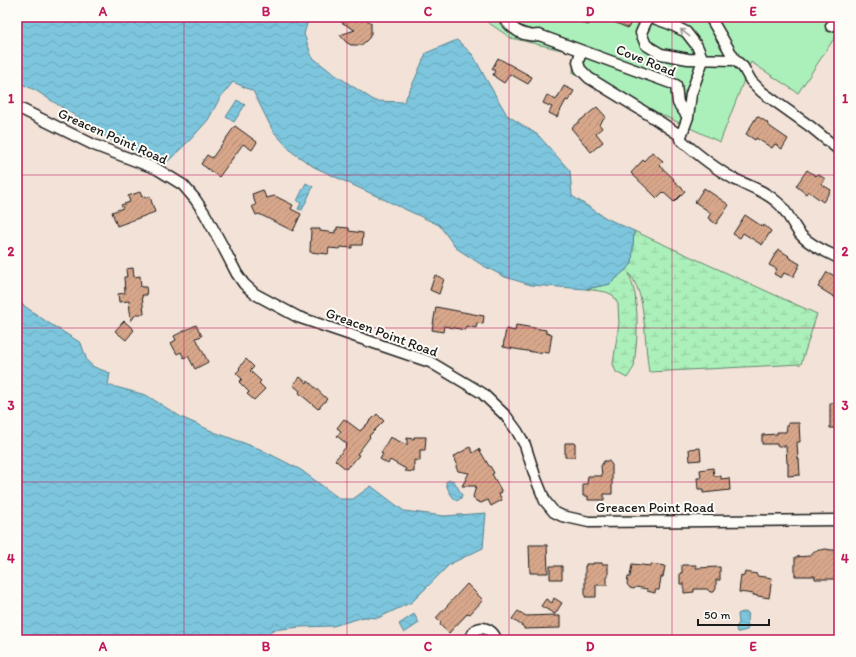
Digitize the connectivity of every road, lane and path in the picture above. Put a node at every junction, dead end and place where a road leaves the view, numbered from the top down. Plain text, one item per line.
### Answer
1 (503, 17) edge
2 (710, 17) edge
3 (581, 50) junction
4 (702, 60) junction
5 (736, 60) junction
6 (17, 107) edge
7 (688, 117) junction
8 (681, 136) junction
9 (839, 150) edge
10 (839, 258) edge
11 (839, 520) edge
12 (469, 640) edge
13 (496, 640) edge

1 - 3 street, Cove Road
2 - 5 street
3 - 7 street, Cove Road
3 - 8 street
4 -> 4 street
4 - 5 street
4 - 7 street
5 - 9 street
6 - 11 street, Greacen Point Road
7 - 8 street
8 - 10 street
12 - 13 street

